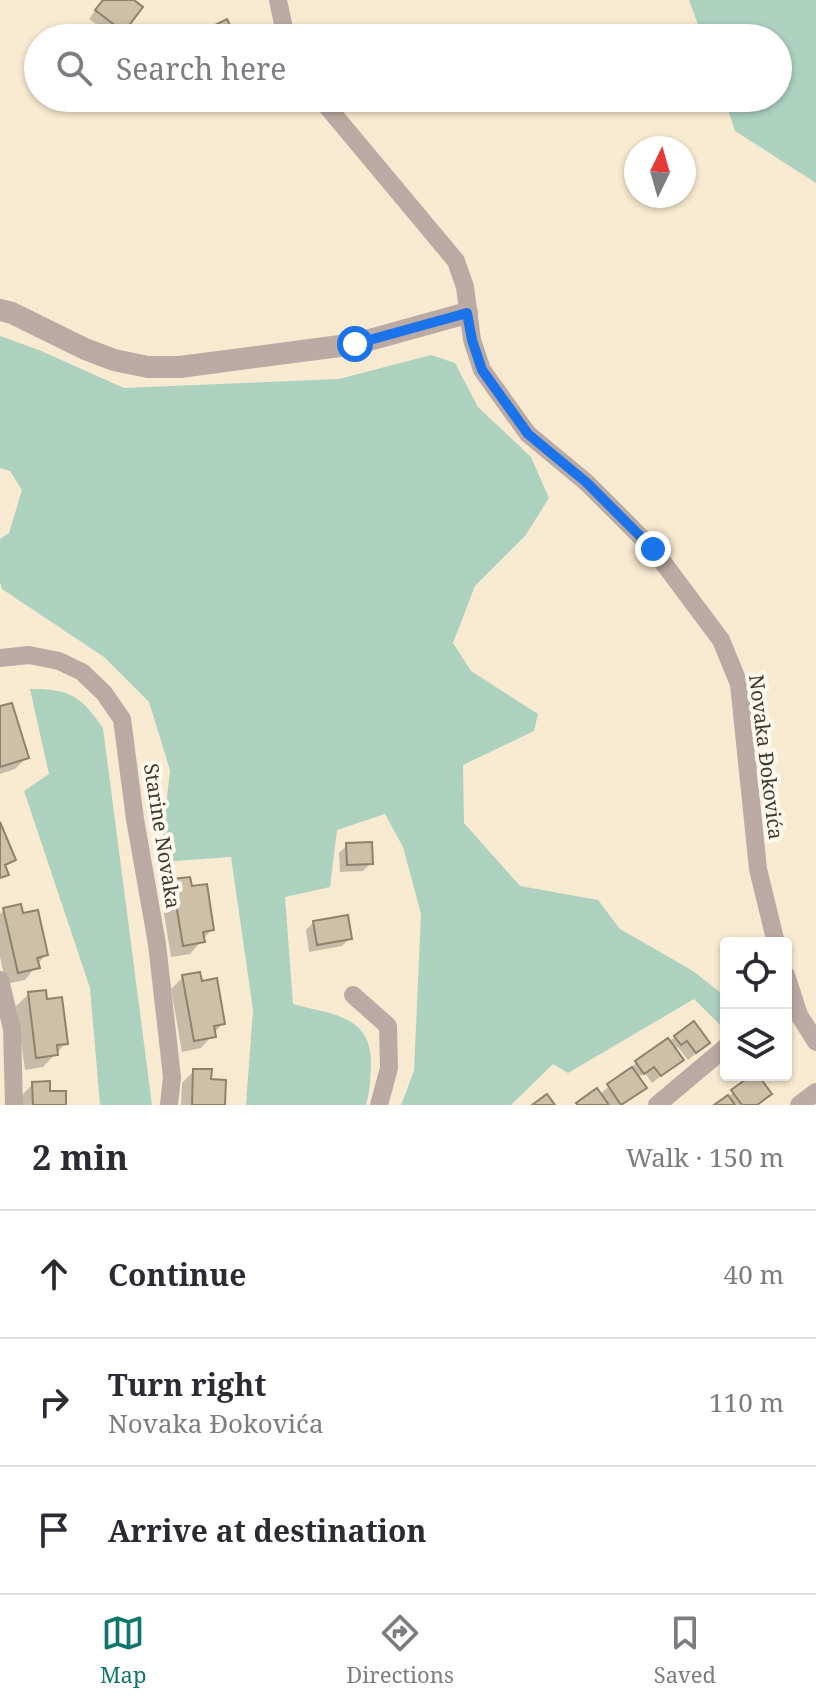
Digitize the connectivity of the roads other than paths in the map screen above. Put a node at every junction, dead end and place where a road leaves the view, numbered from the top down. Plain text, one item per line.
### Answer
1 (278, 0) edge
2 (283, 24) edge
3 (332, 112) edge
4 (0, 310) edge
5 (467, 313) junction
6 (0, 658) edge
7 (775, 937) edge
8 (0, 980) edge
9 (792, 993) edge
10 (353, 995) dead end
11 (816, 1042) edge
12 (720, 1052) edge
13 (816, 1092) edge
14 (14, 1105) edge
15 (169, 1105) edge
16 (379, 1105) edge
17 (657, 1105) edge
18 (799, 1105) edge

1 - 2 street
3 - 5 street, Novaka Ðokovića
4 - 5 street
5 - 7 street, Novaka Ðokovića
6 - 15 street, Starine Novaka
8 - 14 street
9 - 11 street
10 - 16 street
12 - 17 street
13 - 18 street

